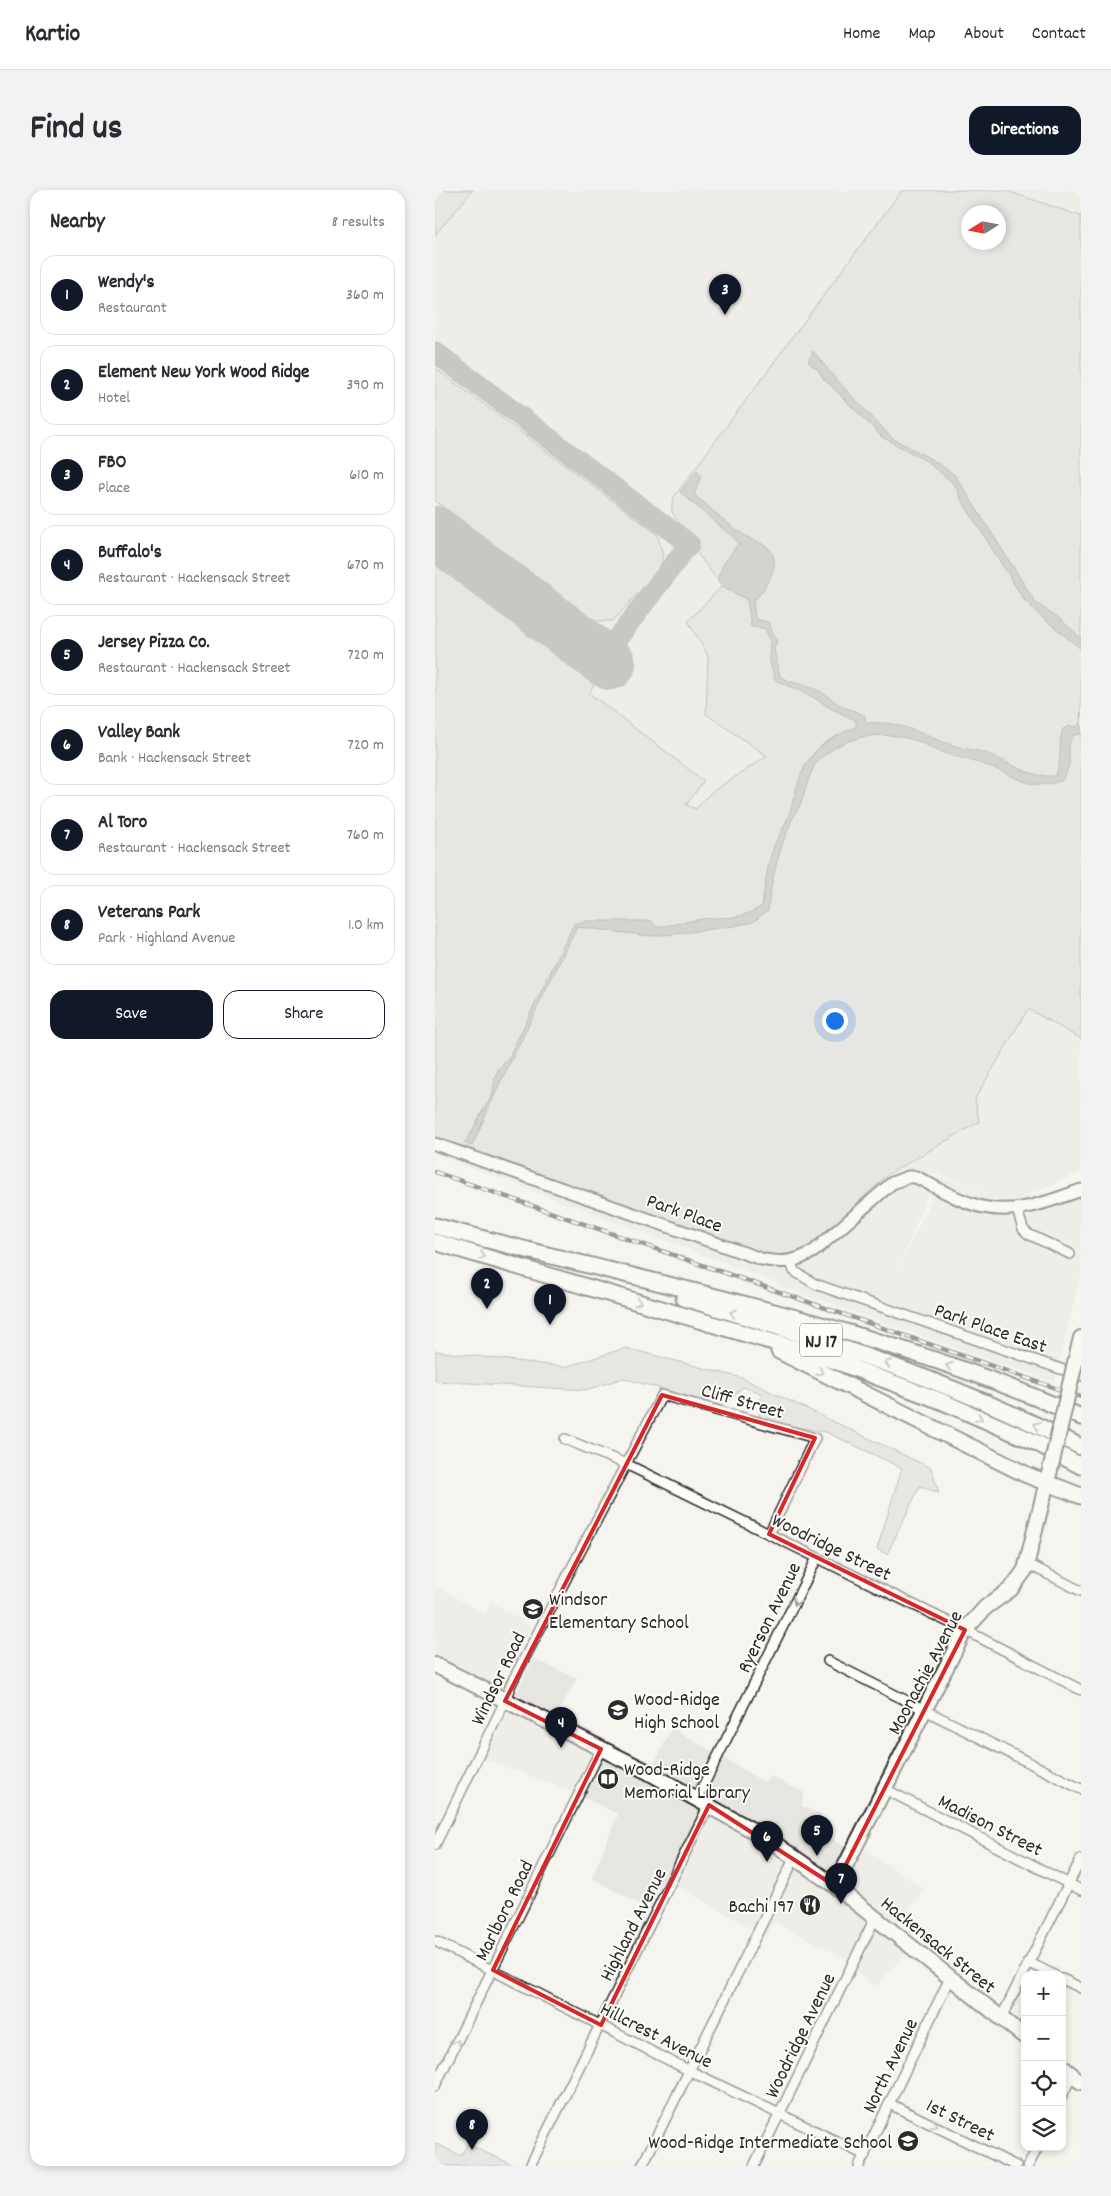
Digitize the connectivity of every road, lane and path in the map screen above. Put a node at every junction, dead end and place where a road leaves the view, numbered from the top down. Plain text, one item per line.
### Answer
1 (435, 1144) edge
2 (1081, 1190) edge
3 (1017, 1209) junction
4 (435, 1226) edge
5 (435, 1242) edge
6 (1070, 1254) dead end
7 (551, 1258) junction
8 (791, 1262) junction
9 (1081, 1338) edge
10 (769, 1342) junction
11 (1078, 1372) edge
12 (661, 1395) joint
13 (1064, 1410) junction
14 (1081, 1417) edge
15 (565, 1439) dead end
16 (1081, 1447) edge
17 (626, 1464) junction
18 (1081, 1466) edge
19 (1047, 1482) junction
20 (1081, 1496) edge
21 (769, 1534) junction
22 (817, 1558) junction
23 (1028, 1564) junction
24 (1081, 1591) edge
25 (965, 1630) junction
26 (828, 1661) dead end
27 (435, 1665) edge
28 (1081, 1690) edge
29 (505, 1701) junction
30 (925, 1709) junction
31 (601, 1749) junction
32 (885, 1789) junction
33 (1081, 1789) edge
34 (703, 1801) junction
35 (435, 1845) edge
36 (795, 1857) junction
37 (1081, 1859) edge
38 (1069, 1884) junction
39 (835, 1886) junction
40 (1081, 1890) edge
41 (875, 1918) junction
42 (435, 1941) edge
43 (1028, 1962) junction
44 (493, 1970) junction
45 (1045, 1971) edge
46 (950, 1978) junction
47 (1066, 1981) edge
48 (1081, 1988) edge
49 (1001, 2018) junction
50 (601, 2024) junction
51 (1021, 2035) edge
52 (688, 2070) junction
53 (1072, 2075) edge
54 (435, 2086) edge
55 (1066, 2088) edge
56 (890, 2104) junction
57 (780, 2114) junction
58 (1035, 2151) edge
59 (865, 2155) junction
60 (530, 2166) edge
61 (642, 2166) edge
62 (754, 2166) edge
63 (859, 2166) edge
64 (1016, 2166) edge
65 (1029, 2166) edge

1 - 8 street, Park Place
2 - 3 street
3 - 6 street
3 - 8 street
4 - 7 highway, NJ 17
5 -> 10 highway, NJ 17
13 -> 7 highway
16 -> 7 highway, NJ 17
8 - 11 street, Park Place East
9 - 11 main road, Moonachie Avenue
10 -> 18 highway, NJ 17
10 -> 19 highway
11 - 13 main road, Moonachie Avenue, bridge
12 - 17 street, Windsor Road
12 - 21 street, Cliff Street
13 - 14 highway
13 - 19 main road, Moonachie Avenue, bridge
15 - 17 street, Woodridge Street
17 - 21 street, Woodridge Street
17 - 29 street, Windsor Road
19 - 20 highway
19 - 23 main road, Moonachie Avenue
21 - 22 street, Woodridge Street
22 - 25 street, Woodridge Street
22 -> 34 street, Ryerson Avenue
23 - 24 street
23 - 25 main road, Moonachie Avenue
25 - 28 street, Woodridge Street
25 - 30 main road, Moonachie Avenue
26 - 30 street
27 - 29 main road, Hackensack Street
29 - 31 main road, Hackensack Street
29 - 35 street, Windsor Road
30 - 32 main road, Moonachie Avenue
30 - 33 street
31 - 34 main road, Hackensack Street
44 -> 31 street, Marlboro Road
32 - 38 street, Madison Street
32 - 39 main road, Moonachie Avenue
34 - 36 main road, Hackensack Street
34 - 50 street, Highland Avenue
36 - 39 main road, Hackensack Street
36 - 52 street
37 - 38 street
38 - 40 street, Madison Street
38 - 43 street
39 - 41 main road, Hackensack Street
41 - 46 main road, Hackensack Street
41 - 57 street, Woodridge Avenue
42 - 44 street, Hillcrest Avenue
43 - 45 street
43 - 49 street
44 - 50 street, Hillcrest Avenue
54 -> 44 street, Marlboro Road
46 - 49 main road, Hackensack Street
46 - 56 street, North Avenue
47 - 48 street
49 - 51 main road, Hackensack Street
50 - 52 street, Hillcrest Avenue
50 - 60 street, Highland Avenue
52 - 57 street, Hillcrest Avenue
52 - 61 street
53 - 55 street
56 - 59 street, North Avenue
56 -> 64 street, 1st Street
57 - 59 street, Hillcrest Avenue
57 - 62 street, Woodridge Avenue
58 - 65 street
59 - 63 street, North Avenue

